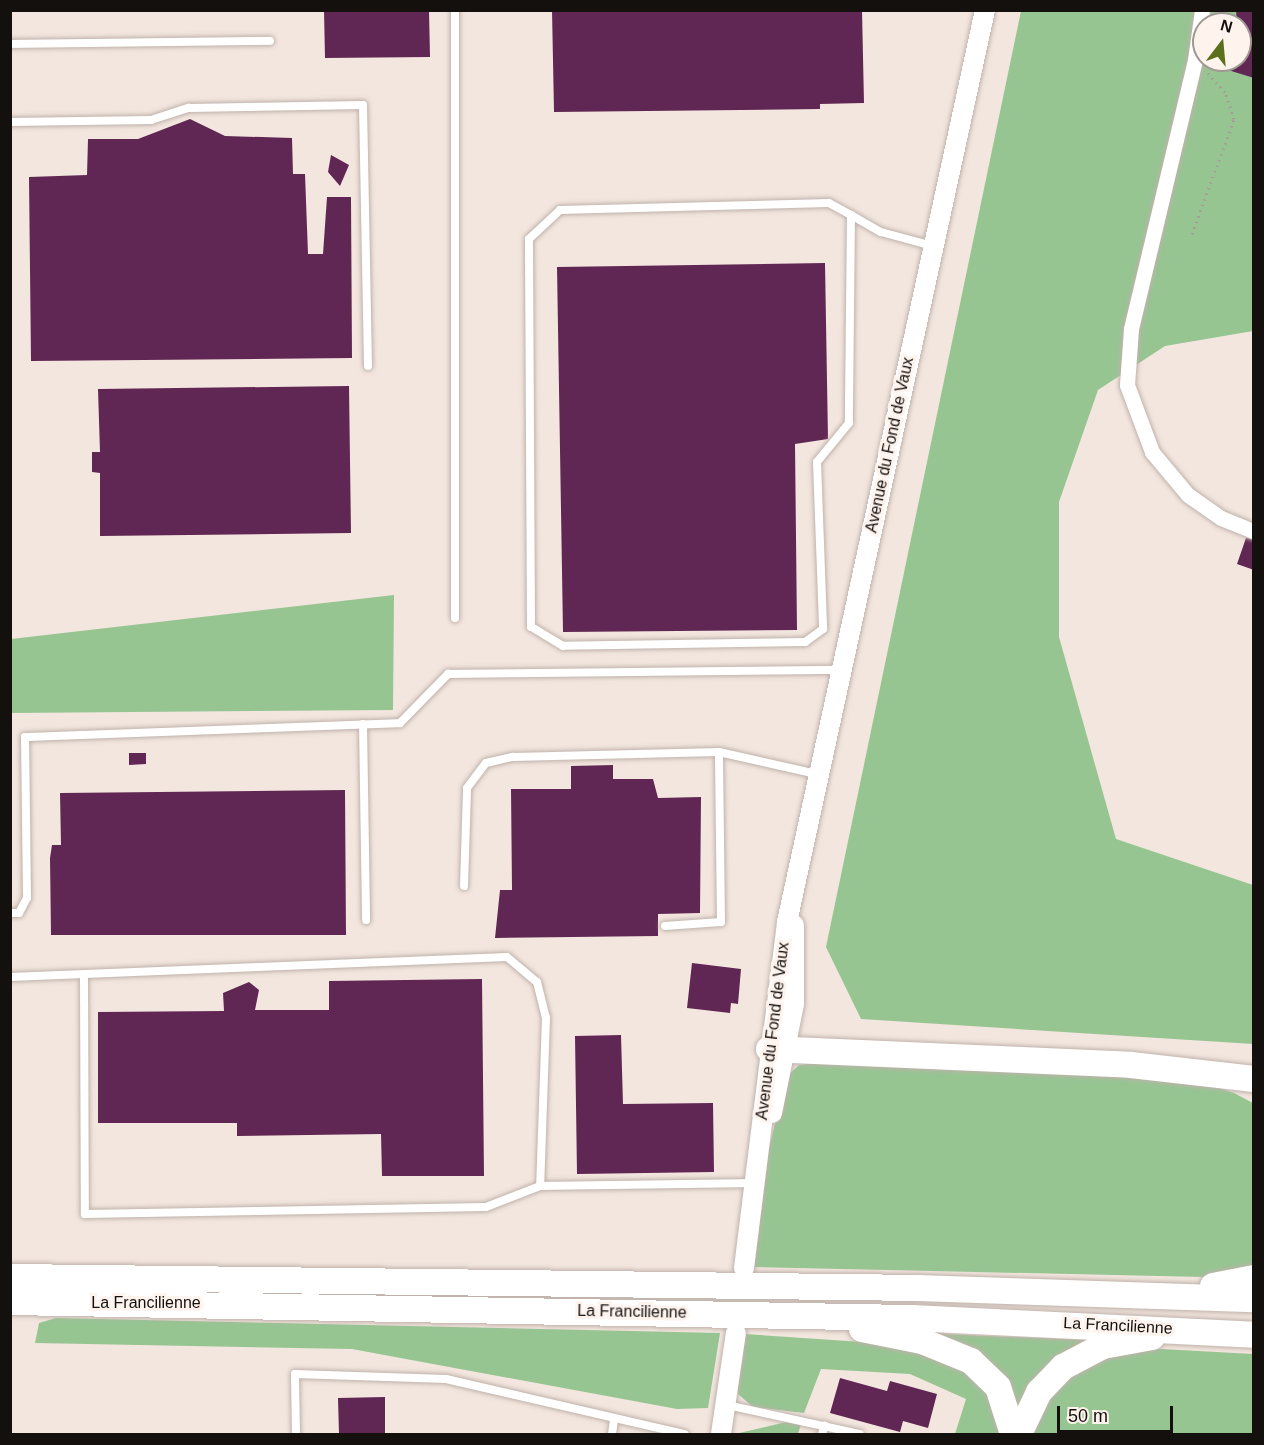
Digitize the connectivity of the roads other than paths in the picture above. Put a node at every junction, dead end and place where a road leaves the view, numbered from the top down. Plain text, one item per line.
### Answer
1 (455, 10) edge
2 (985, 10) edge
3 (1202, 10) edge
4 (270, 41) dead end
5 (10, 44) edge
6 (10, 123) edge
7 (851, 215) junction
8 (933, 246) junction
9 (368, 366) dead end
10 (1254, 531) edge
11 (455, 618) dead end
12 (841, 670) junction
13 (363, 724) junction
14 (719, 752) junction
15 (819, 775) junction
16 (464, 886) dead end
17 (10, 913) edge
18 (366, 920) dead end
19 (665, 926) dead end
20 (84, 975) junction
21 (10, 977) edge
22 (778, 1050) junction
23 (1208, 1070) junction
24 (1254, 1079) edge
25 (1254, 1090) edge
26 (757, 1183) junction
27 (540, 1186) junction
28 (744, 1268) dead end
29 (10, 1277) edge
30 (1254, 1278) edge
31 (1077, 1291) junction
32 (1254, 1299) edge
33 (10, 1302) edge
34 (785, 1316) junction
35 (1202, 1332) junction
36 (736, 1333) dead end
37 (1254, 1335) edge
38 (725, 1405) junction
39 (614, 1419) junction
40 (825, 1425) junction
41 (296, 1434) edge
42 (612, 1434) edge
43 (685, 1434) edge
44 (721, 1434) edge
45 (822, 1434) edge
46 (860, 1434) edge
47 (1013, 1434) edge
48 (1019, 1434) edge

1 - 11 lane
2 - 8 street, Avenue du Fond de Vaux
3 - 10 street
4 - 5 lane
6 - 9 lane
7 - 7 lane
7 - 8 lane
8 - 12 street, Avenue du Fond de Vaux
12 - 13 lane
12 - 15 street, Avenue du Fond de Vaux
13 - 17 lane
13 - 18 lane
14 - 15 lane
14 - 16 lane
14 - 19 lane
15 - 22 street, Avenue du Fond de Vaux
20 - 21 lane
20 - 27 lane
20 - 27 lane
22 - 23 highway
22 - 26 street, Avenue du Fond de Vaux
23 - 24 highway
23 - 25 highway
26 - 27 lane
26 - 28 street, Avenue du Fond de Vaux
29 - 31 highway, La Francilienne
30 - 31 highway
31 - 32 highway, La Francilienne
33 - 34 highway, La Francilienne
34 - 35 highway, La Francilienne
34 - 47 highway
35 - 37 highway, La Francilienne
35 - 48 highway
36 - 38 street
38 - 40 lane
38 - 44 street
39 - 41 lane
39 - 42 lane
39 - 43 lane
40 - 45 lane
40 - 46 lane

